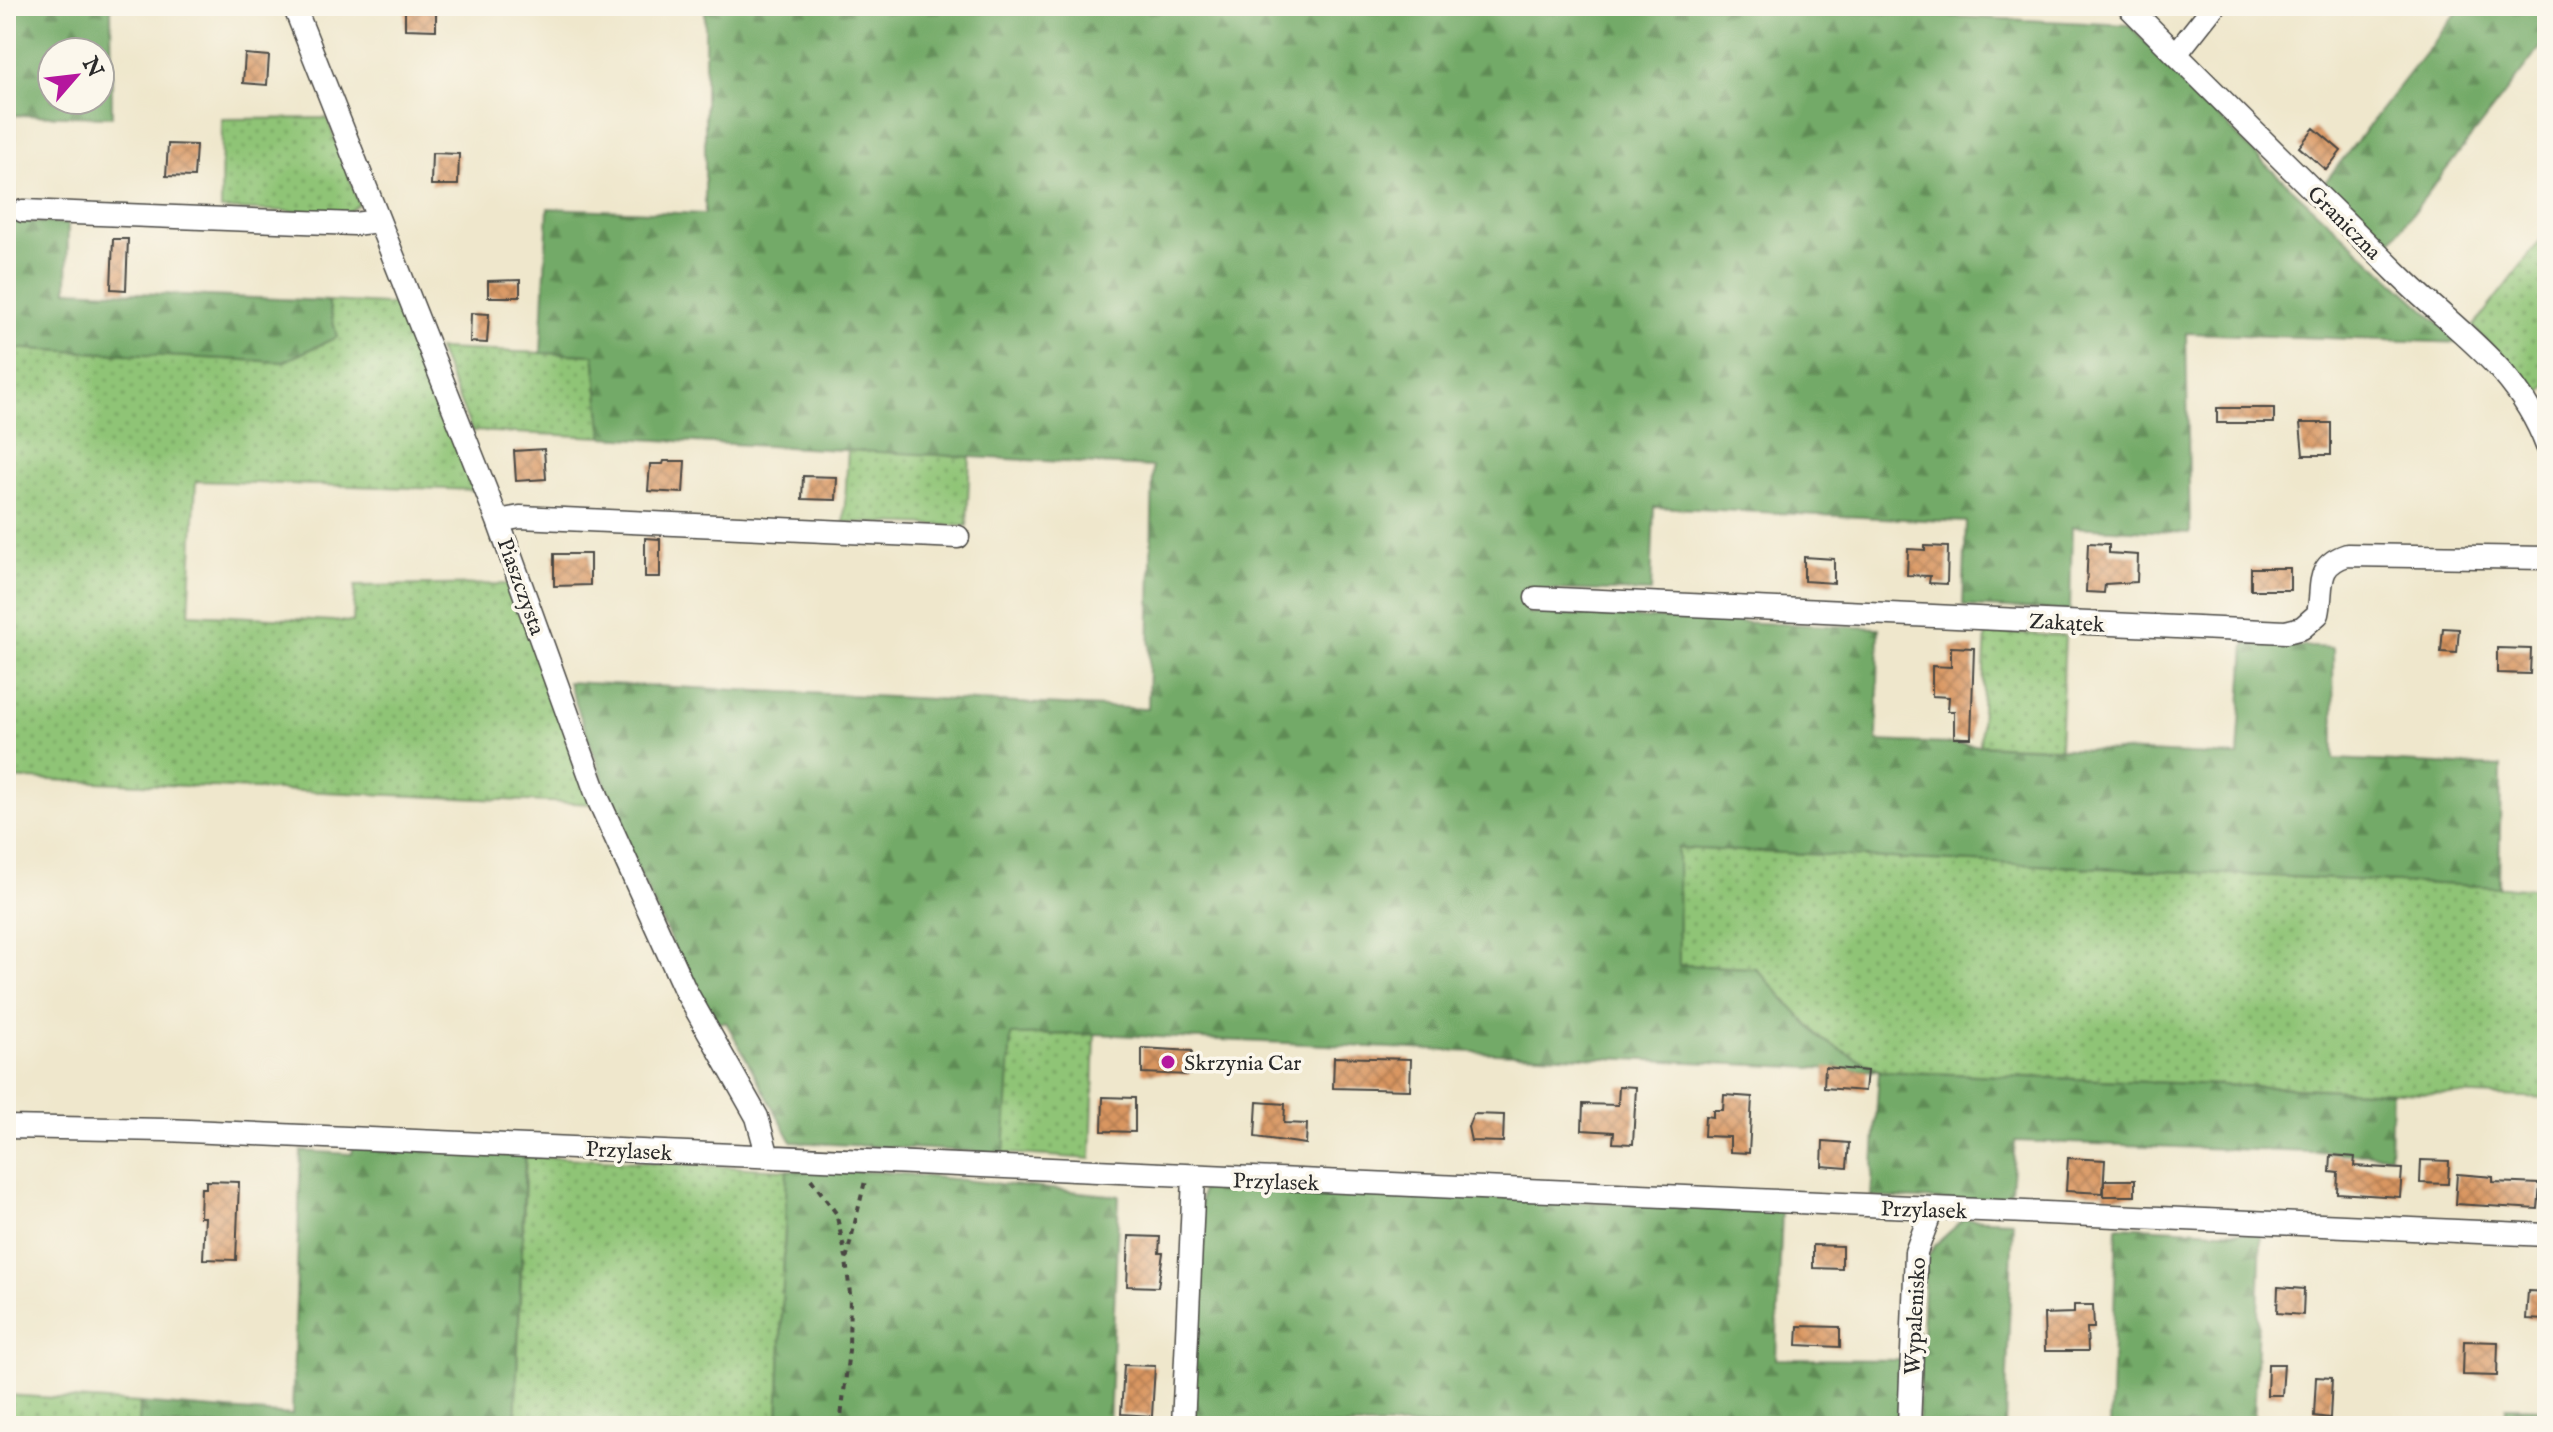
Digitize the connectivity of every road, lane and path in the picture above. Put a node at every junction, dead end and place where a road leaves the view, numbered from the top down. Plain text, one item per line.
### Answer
1 (294, 6) edge
2 (2128, 6) edge
3 (2214, 6) edge
4 (2176, 54) junction
5 (23, 211) dead end
6 (379, 221) junction
7 (2547, 446) edge
8 (498, 521) junction
9 (958, 537) dead end
10 (2547, 558) edge
11 (1536, 598) dead end
12 (6, 1127) edge
13 (768, 1157) junction
14 (795, 1158) junction
15 (868, 1163) junction
16 (1194, 1177) junction
17 (1932, 1209) junction
18 (2547, 1235) edge
19 (846, 1260) junction
20 (840, 1426) edge
21 (1183, 1426) edge
22 (1909, 1426) edge

1 - 6 street, Piaszczysta
2 - 4 street, Graniczna
3 - 4 street
4 - 7 street, Graniczna
5 - 6 street
6 - 8 street, Piaszczysta
8 - 9 street
8 - 13 street, Piaszczysta
10 - 11 street, Zakątek
12 - 13 street, Przylasek
13 - 14 street, Przylasek
14 - 15 street, Przylasek
14 - 19 path
15 - 16 street, Przylasek
15 - 19 path
16 - 17 street, Przylasek
16 - 21 street
17 - 18 street, Przylasek
17 - 22 street, Wypalenisko
19 - 20 path

